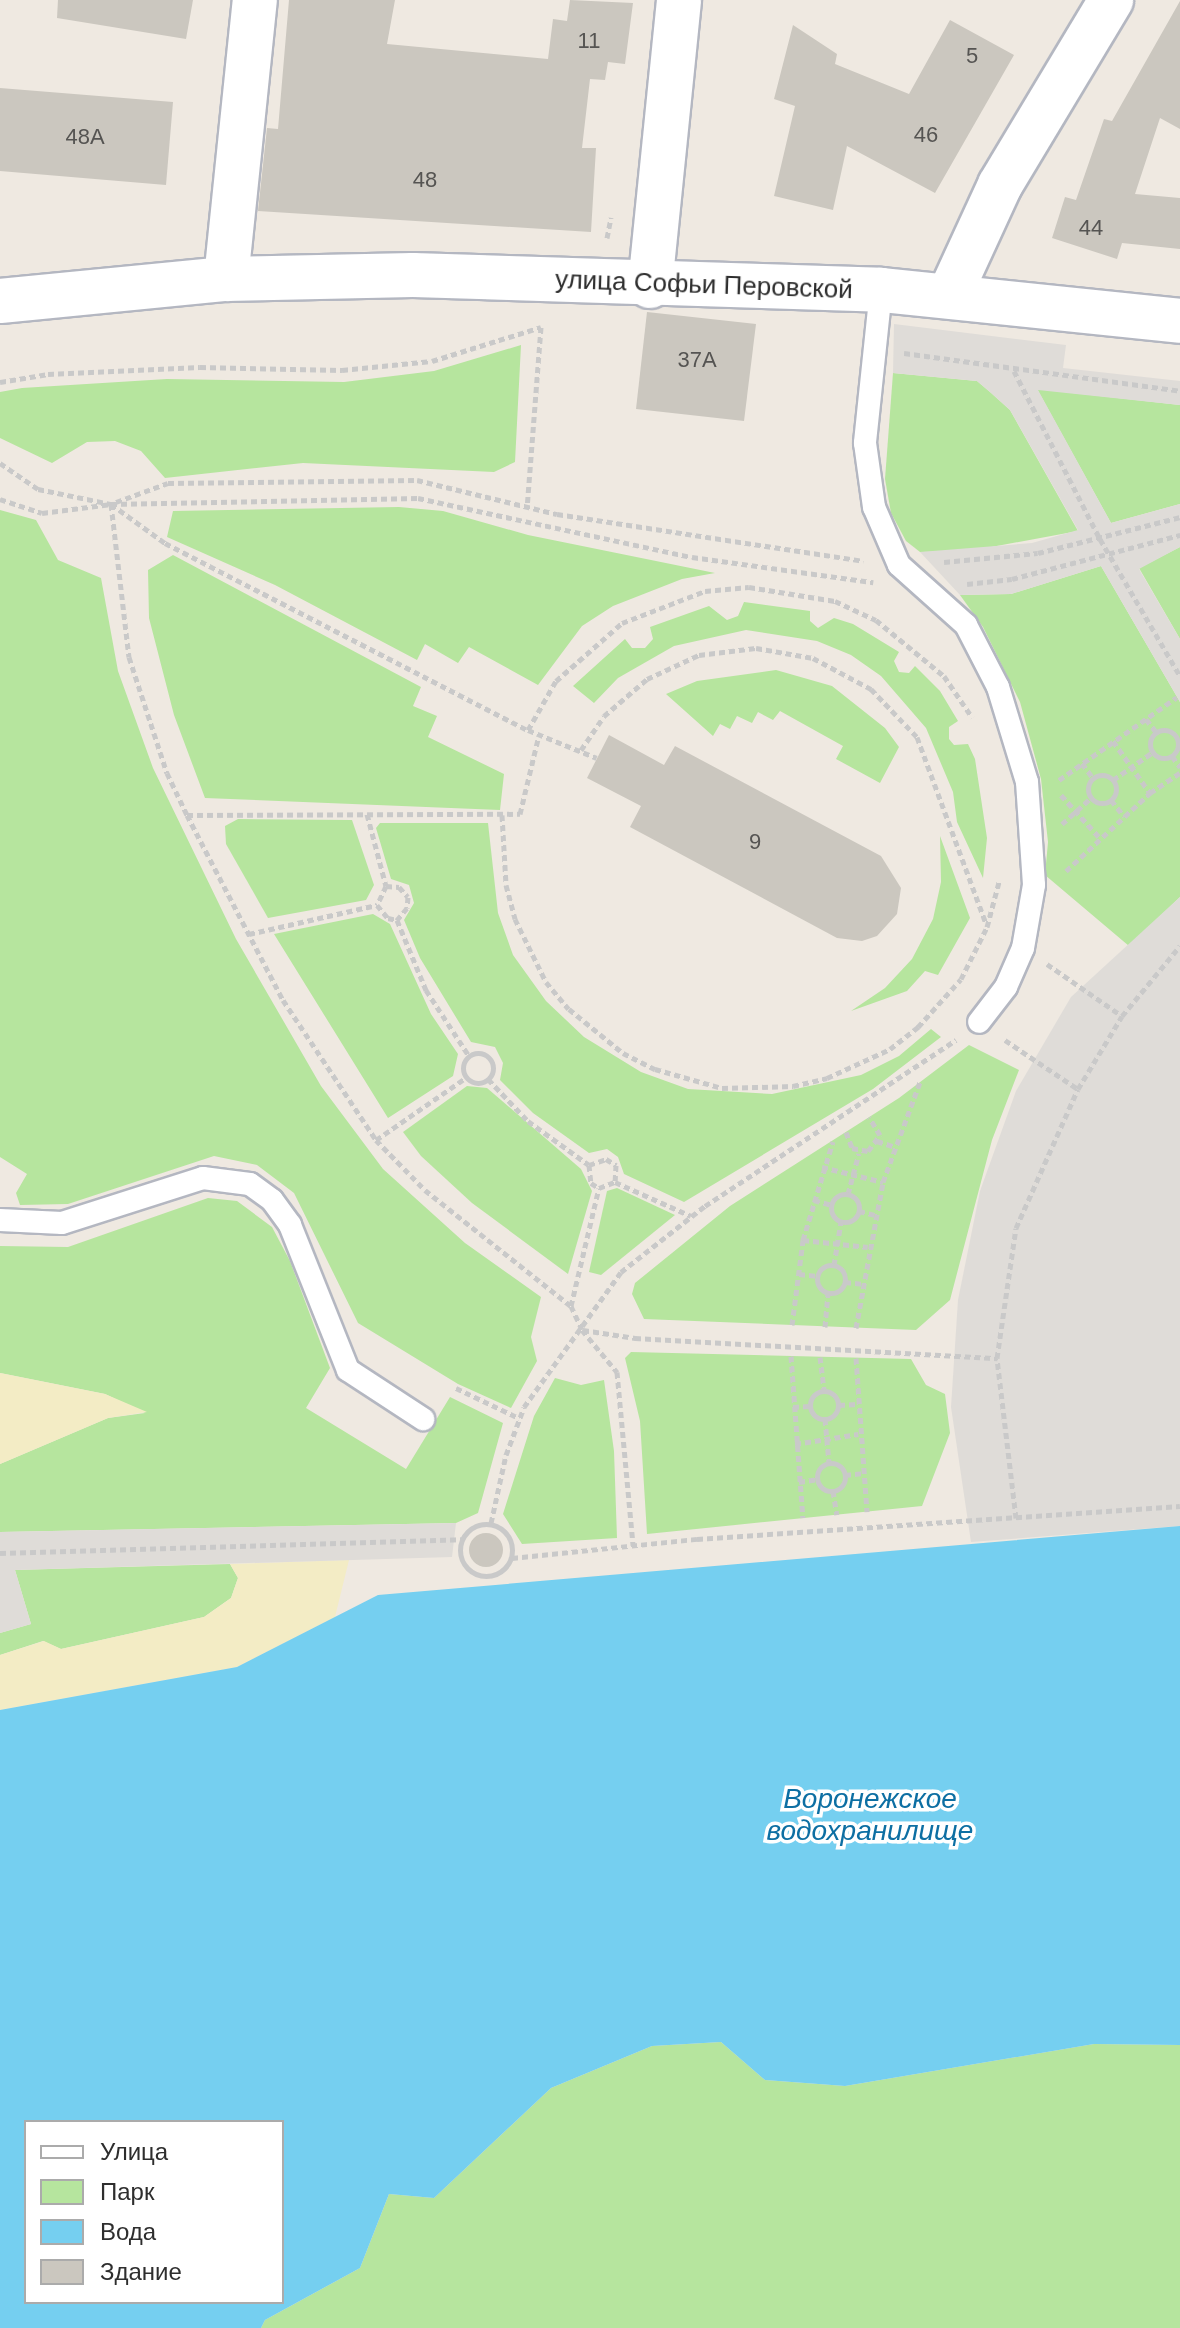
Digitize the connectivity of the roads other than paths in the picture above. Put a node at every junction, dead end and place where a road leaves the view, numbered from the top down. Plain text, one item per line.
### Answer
1 (255, 0) edge
2 (679, 0) edge
3 (1111, 0) edge
4 (226, 279) junction
5 (650, 286) junction
6 (881, 290) junction
7 (949, 296) junction
8 (0, 301) edge
9 (1180, 321) edge
10 (979, 1022) road end
11 (0, 1220) edge
12 (423, 1419) dead end

1 - 4 main road
2 - 5 main road
3 - 7 main road
4 - 5 main road, улица Софьи Перовской
4 - 8 main road, улица Софьи Перовской
5 - 6 main road, улица Софьи Перовской
6 - 7 main road, улица Софьи Перовской
6 - 10 lane
7 - 9 main road, улица Софьи Перовской
11 - 12 lane

